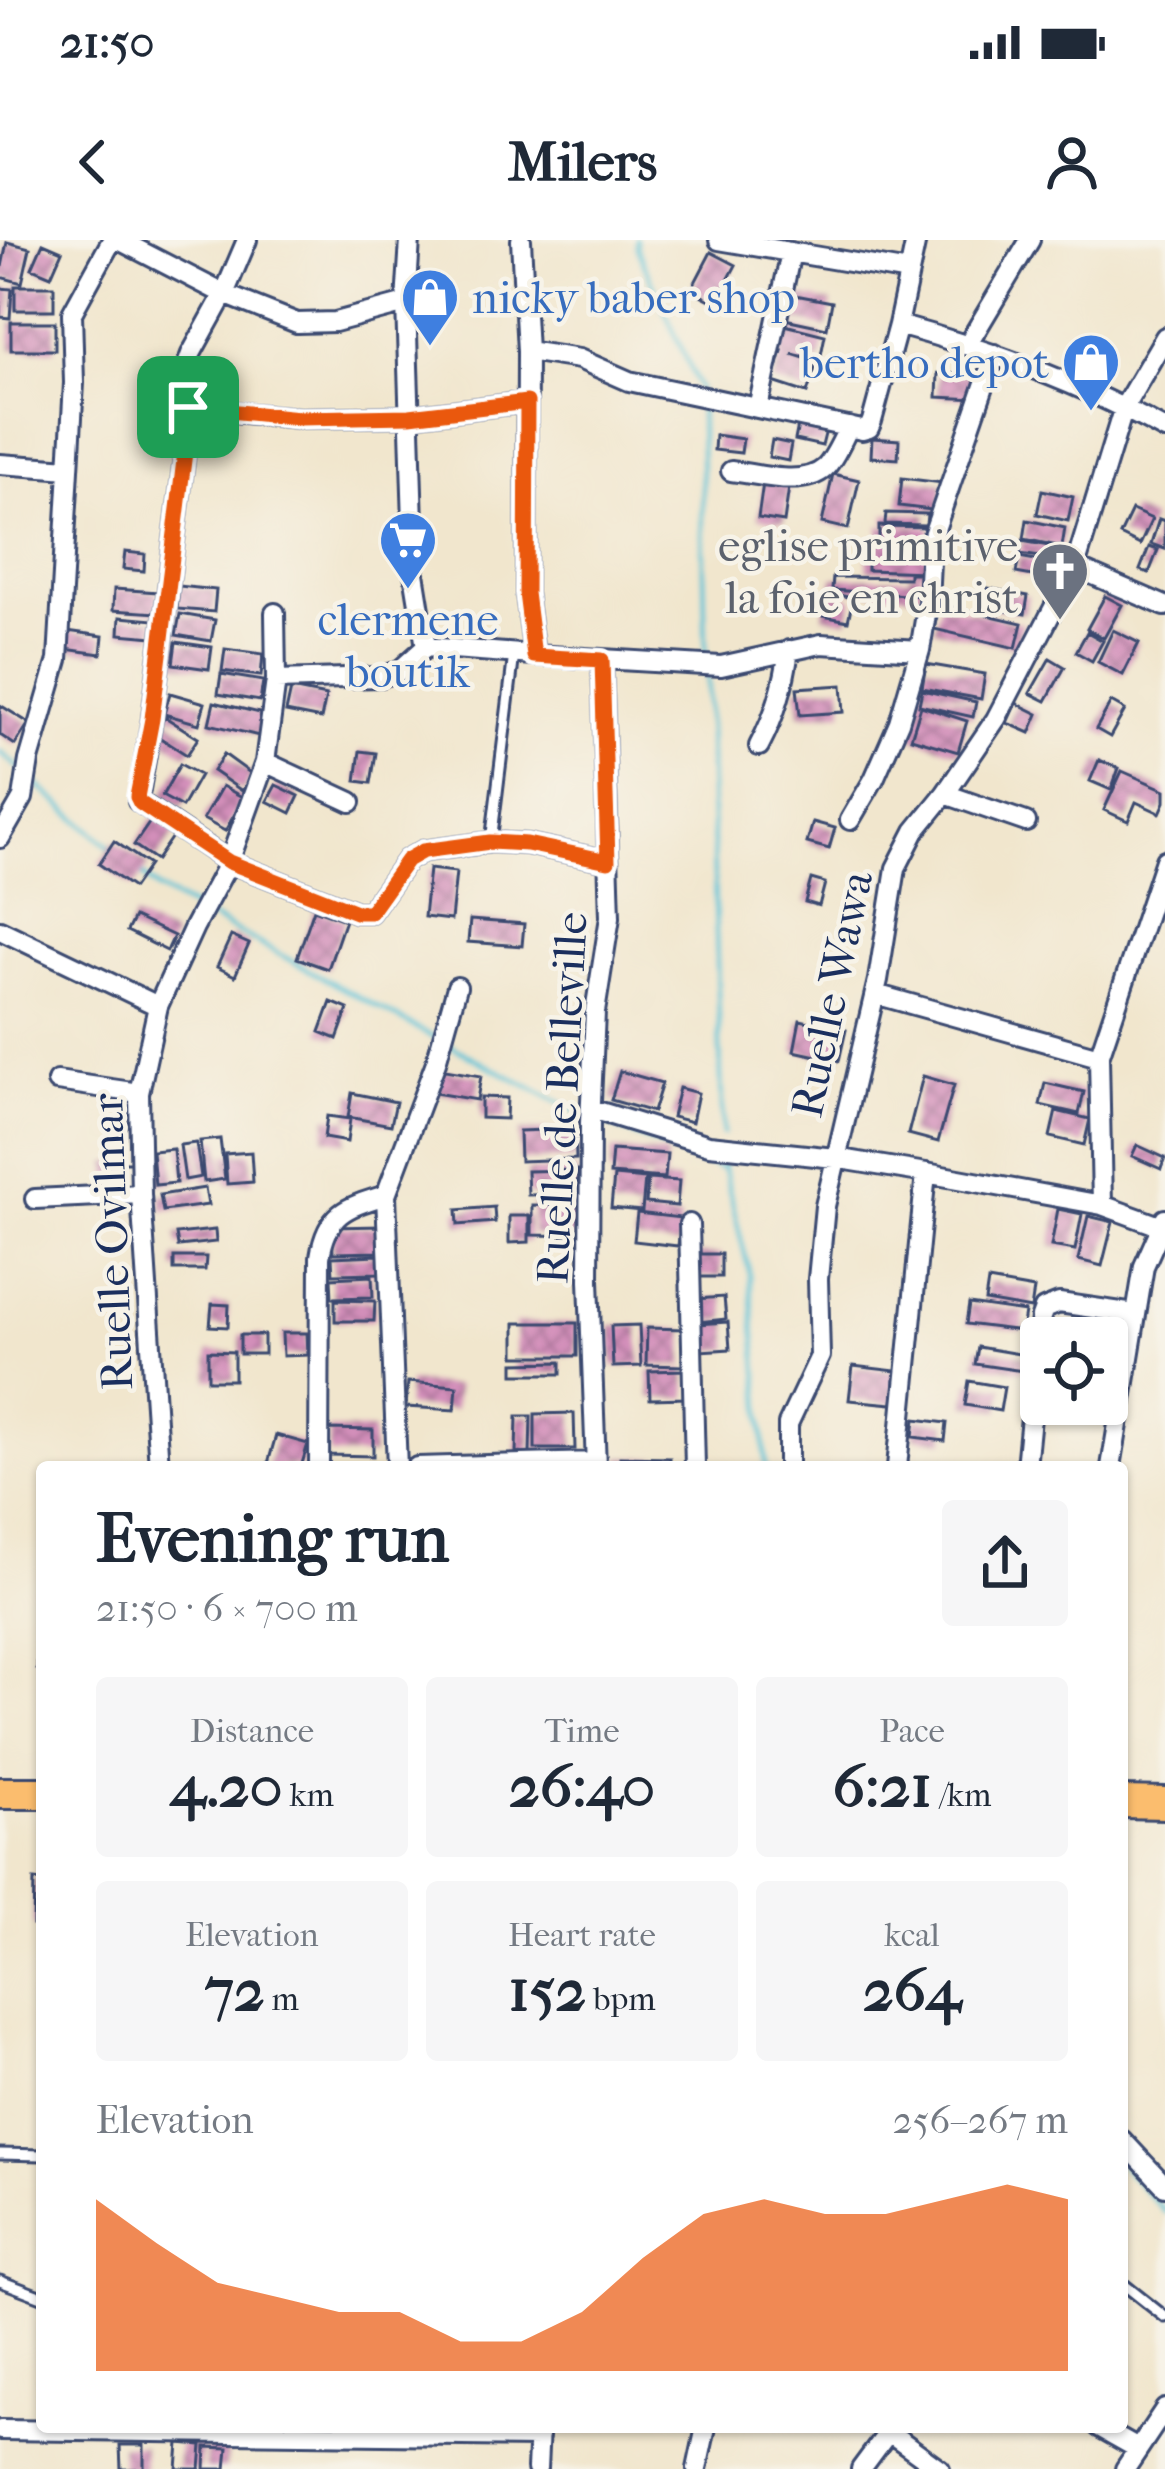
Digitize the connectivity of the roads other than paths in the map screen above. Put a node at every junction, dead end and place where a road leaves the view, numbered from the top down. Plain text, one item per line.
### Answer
1 (115, 240) edge
2 (248, 240) edge
3 (410, 240) edge
4 (521, 240) edge
5 (718, 240) edge
6 (916, 240) edge
7 (1030, 240) edge
8 (791, 252) junction
9 (909, 272) junction
10 (224, 294) junction
11 (406, 303) junction
12 (898, 325) junction
13 (1165, 337) edge
14 (968, 344) junction
15 (527, 351) junction
16 (995, 354) junction
17 (527, 402) junction
18 (188, 407) junction
19 (1124, 407) junction
20 (758, 408) junction
21 (410, 416) junction
22 (849, 427) junction
23 (1165, 430) edge
24 (0, 464) edge
25 (69, 469) junction
26 (731, 471) dead end
27 (1075, 567) junction
28 (1165, 605) edge
29 (275, 613) dead end
30 (426, 647) junction
31 (789, 650) junction
32 (920, 650) junction
33 (524, 655) junction
34 (602, 660) junction
35 (275, 680) junction
36 (759, 746) dead end
37 (265, 762) junction
38 (945, 794) junction
39 (351, 802) dead end
40 (850, 820) dead end
41 (1026, 822) dead end
42 (0, 838) edge
43 (490, 842) junction
44 (1165, 860) edge
45 (608, 861) junction
46 (229, 862) junction
47 (0, 930) edge
48 (457, 987) dead end
49 (875, 994) junction
50 (158, 1006) junction
51 (1100, 1057) junction
52 (57, 1081) dead end
53 (140, 1093) junction
54 (591, 1116) junction
55 (835, 1158) junction
56 (926, 1173) junction
57 (140, 1194) junction
58 (386, 1195) junction
59 (35, 1198) dead end
60 (1102, 1205) junction
61 (688, 1224) dead end
62 (1164, 1224) edge
63 (1135, 1314) junction
64 (159, 1461) edge
65 (319, 1461) edge
66 (397, 1461) edge
67 (596, 1461) edge
68 (695, 1461) edge
69 (788, 1461) edge
70 (898, 1461) edge
71 (1027, 1461) edge
72 (1112, 1461) edge
73 (0, 1793) edge
74 (36, 1793) edge
75 (1128, 1802) edge
76 (1165, 1804) edge
77 (1128, 2146) edge
78 (0, 2154) edge
79 (36, 2155) edge
80 (1165, 2186) edge
81 (0, 2281) edge
82 (1128, 2288) edge
83 (36, 2295) edge
84 (1165, 2317) edge
85 (1165, 2409) edge
86 (0, 2430) edge
87 (36, 2430) edge
88 (539, 2433) edge
89 (705, 2433) edge
90 (884, 2433) edge
91 (891, 2433) edge
92 (1110, 2433) edge
93 (1138, 2450) junction
94 (537, 2469) edge
95 (697, 2469) edge
96 (861, 2469) edge
97 (940, 2469) edge
98 (1125, 2469) edge

1 - 10 street
1 - 25 street
2 - 10 street
3 - 11 street
4 - 15 street
5 - 8 street
6 - 9 street
7 - 14 street
8 - 9 street
8 - 20 street
9 - 12 street
10 - 11 street
10 - 18 street
11 - 21 street
12 - 14 street
12 - 22 street
13 - 19 street, Ruelle Wawa
14 - 16 street
15 - 17 street
15 - 20 street
16 - 19 street
16 - 32 street
17 - 21 street
17 - 33 street
18 - 21 street
18 - 46 street
19 - 23 street
19 - 27 street, Ruelle Wawa
20 - 22 street
21 - 30 street
22 - 26 street
24 - 25 street
25 - 42 street
27 - 28 street
27 - 38 street, Ruelle Wawa
29 - 35 street, Ruelle Ovilmar
30 - 33 street
30 - 35 street
31 - 32 street
31 - 34 street
31 - 36 street
32 - 40 street
33 - 34 street
33 - 43 lane
34 - 45 street, Ruelle de Belleville
35 - 37 street, Ruelle Ovilmar
37 - 39 street
37 - 46 street, Ruelle Ovilmar
38 - 41 street
38 - 49 street, Ruelle Wawa
43 - 45 street
43 - 46 street
44 - 51 street
45 - 54 street, Ruelle de Belleville
46 - 50 street, Ruelle Ovilmar
47 - 50 street
48 - 58 street
49 - 51 street
49 - 55 street, Ruelle Wawa
50 - 53 street, Ruelle Ovilmar
51 - 60 street
52 - 53 street
53 - 57 street, Ruelle Ovilmar
54 - 55 street
54 - 67 street, Ruelle de Belleville
55 - 56 street
55 - 69 street, Ruelle Wawa
56 - 60 street
56 - 70 street
57 - 59 street
57 - 64 street, Ruelle Ovilmar
58 - 65 street
58 - 66 street
60 - 62 street
61 - 68 street
62 - 63 street
63 - 71 street
63 - 72 street
73 - 74 main road
75 - 76 main road
77 - 80 street
78 - 79 lane
81 - 83 lane
82 - 84 lane
85 - 93 street
86 - 87 street
88 - 94 street
89 - 95 street
90 - 96 street
91 - 97 street
92 - 93 street
93 - 98 street

